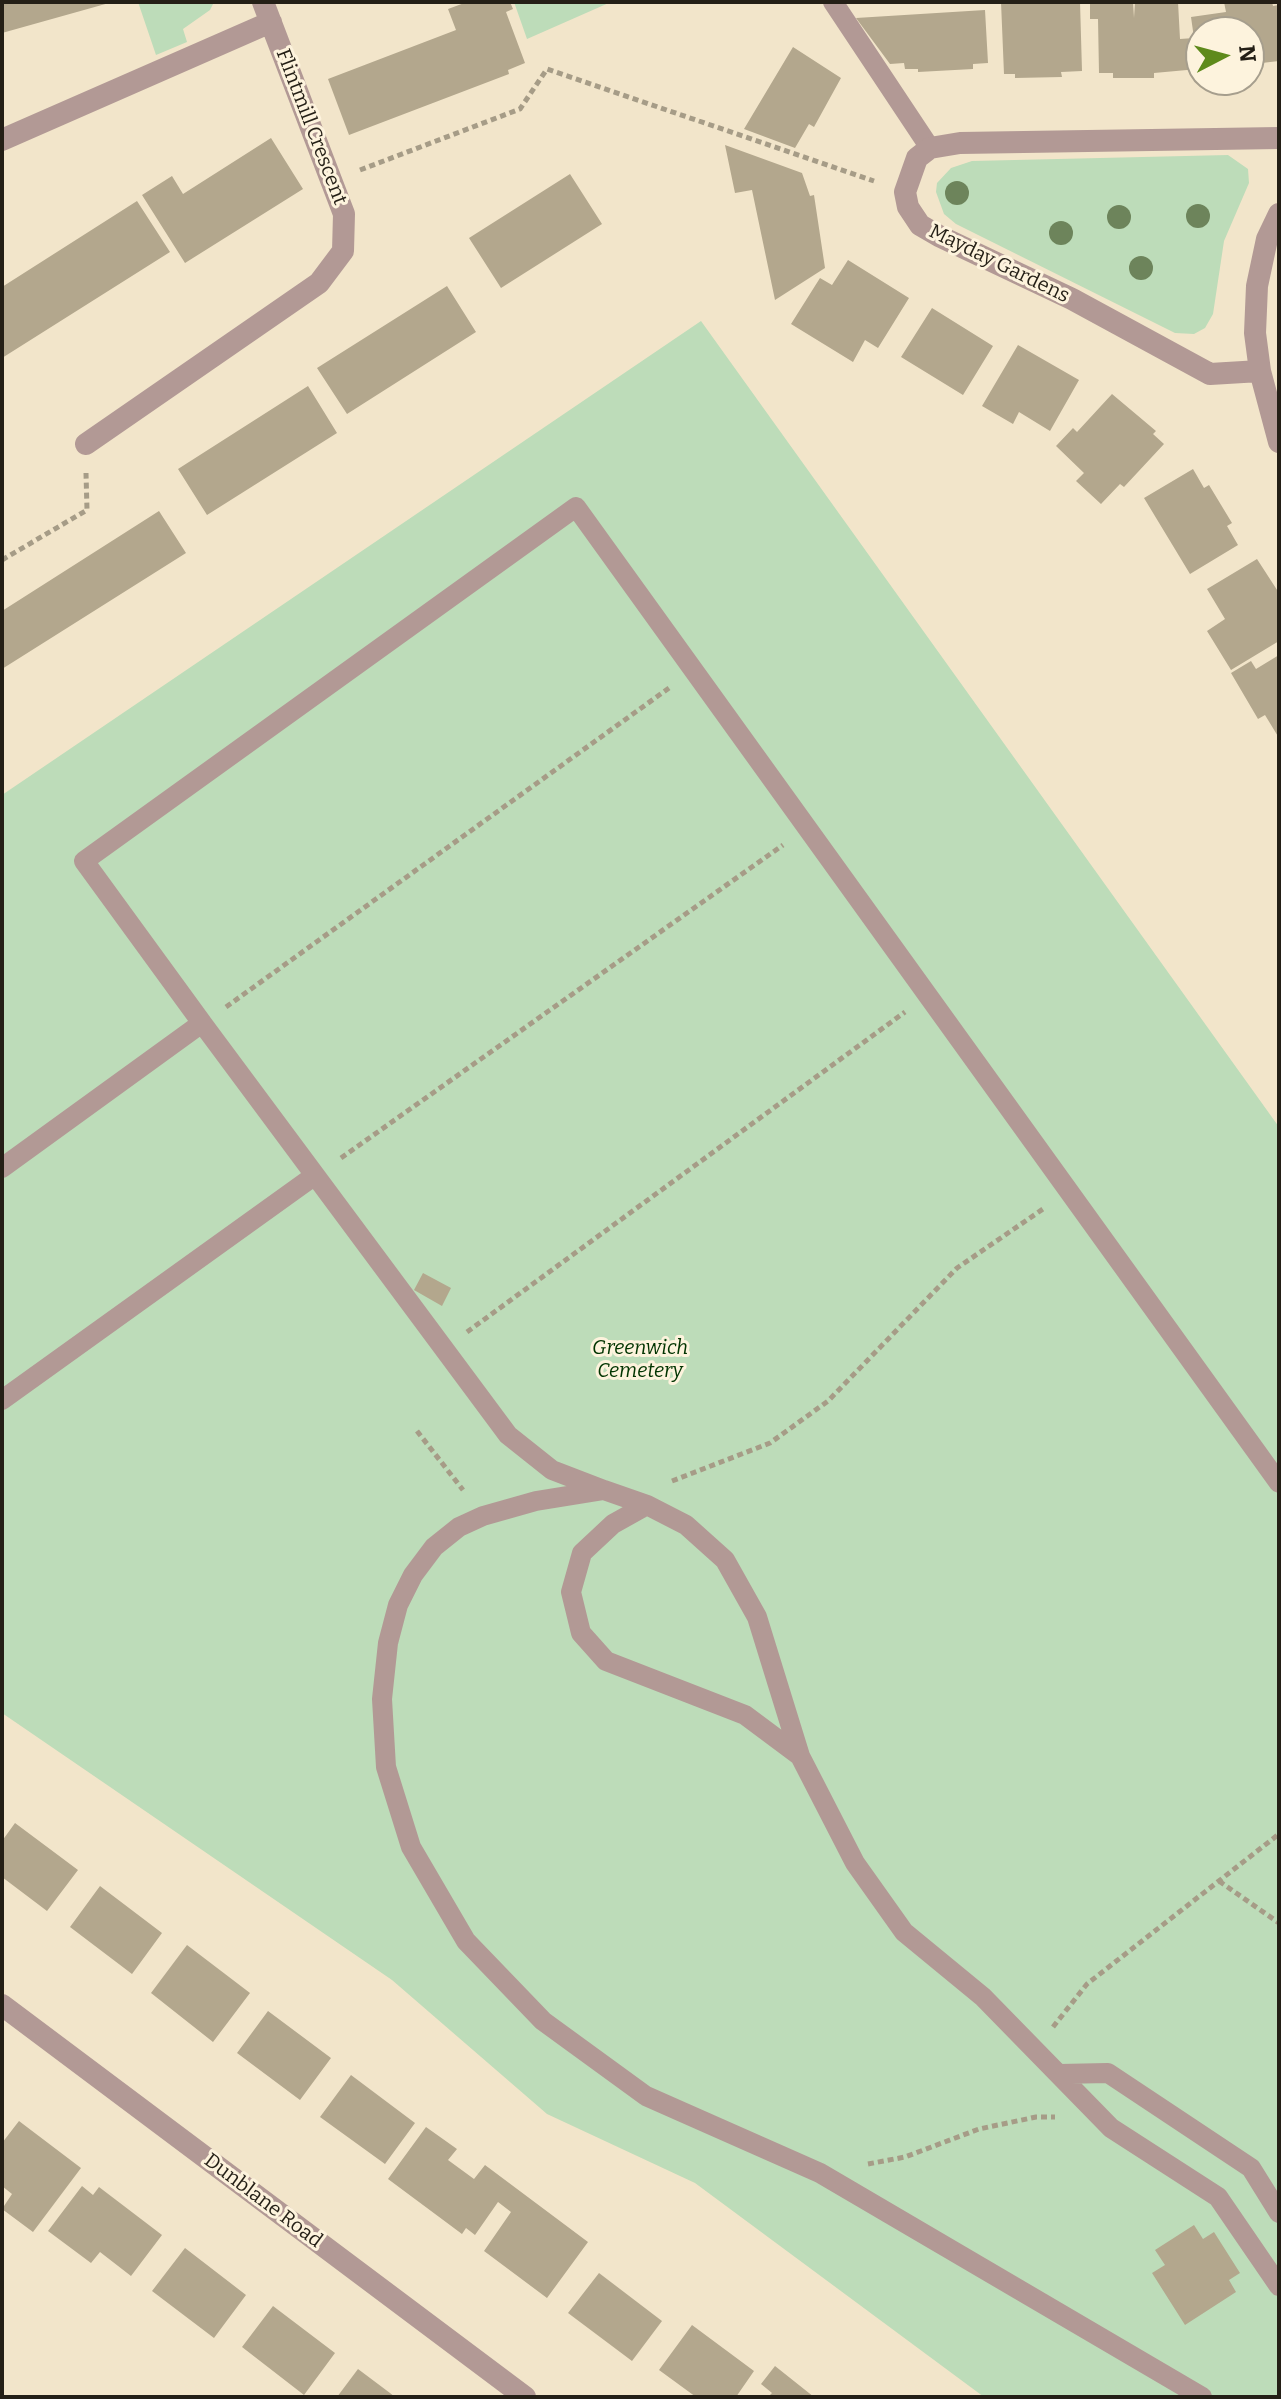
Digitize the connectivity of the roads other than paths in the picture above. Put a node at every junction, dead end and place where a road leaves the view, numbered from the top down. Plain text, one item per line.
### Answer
1 (833, 2) edge
2 (267, 12) edge
3 (1279, 138) edge
4 (2, 140) edge
5 (930, 148) junction
6 (1279, 214) edge
7 (1260, 371) junction
8 (1279, 442) edge
9 (86, 444) road end
10 (202, 1023) junction
11 (2, 1168) edge
12 (314, 1176) junction
13 (2, 1400) edge
14 (1279, 1483) edge
15 (604, 1490) junction
16 (647, 1505) junction
17 (800, 1756) junction
18 (2, 2005) edge
19 (1059, 2074) junction
20 (1279, 2213) edge
21 (1279, 2286) edge
22 (525, 2397) edge
23 (1202, 2397) edge

1 - 5 lane
2 - 4 street, Flintmill Crescent
2 - 9 street, Flintmill Crescent
3 - 5 street
5 - 7 street, Mayday Gardens
6 - 7 street
7 - 8 street
10 - 11 lane
10 - 12 lane
10 - 14 lane
12 - 13 lane
12 - 15 lane
15 - 16 lane
15 - 23 lane
16 - 17 lane
16 - 17 lane
17 - 19 lane
18 - 22 street, Dunblane Road
19 - 20 lane
19 - 21 lane

